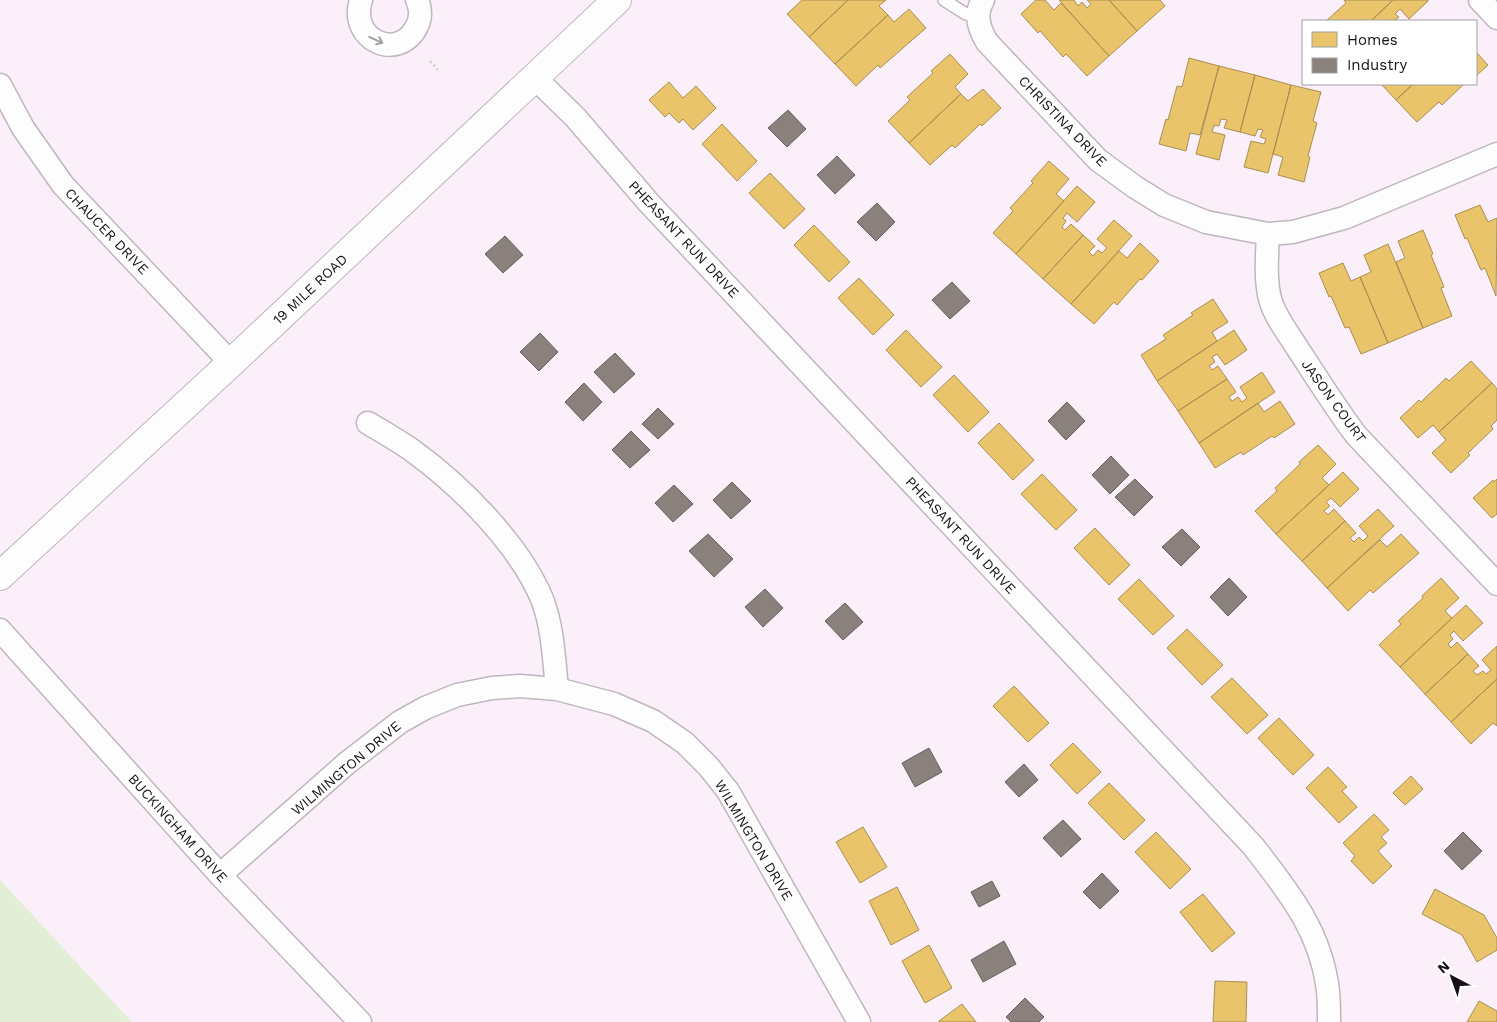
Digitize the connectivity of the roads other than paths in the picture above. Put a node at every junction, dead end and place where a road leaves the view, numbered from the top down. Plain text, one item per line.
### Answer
1 (361, 0) edge
2 (417, 0) edge
3 (617, 0) edge
4 (944, 0) edge
5 (1480, 0) edge
6 (980, 8) edge
7 (1497, 18) edge
8 (535, 78) junction
9 (0, 85) edge
10 (1497, 154) edge
11 (1268, 234) junction
12 (231, 363) junction
13 (368, 423) dead end
14 (0, 576) edge
15 (1497, 584) edge
16 (0, 630) edge
17 (557, 689) junction
18 (220, 875) junction
19 (360, 1022) edge
20 (859, 1022) edge
21 (1329, 1022) edge

1 -> 2 street
3 - 8 street, 19 MILE ROAD
4 - 6 lane
5 - 7 street
6 - 11 street, CHRISTINA DRIVE
8 - 12 street, 19 MILE ROAD
8 - 21 street, PHEASANT RUN DRIVE
9 - 12 street, CHAUCER DRIVE
10 - 11 street, CHRISTINA DRIVE
11 - 15 street, JASON COURT
12 - 14 street, 19 MILE ROAD
13 - 17 street
16 - 18 street, BUCKINGHAM DRIVE
17 - 18 street, WILMINGTON DRIVE
17 - 20 street, WILMINGTON DRIVE
18 - 19 street, BUCKINGHAM DRIVE

